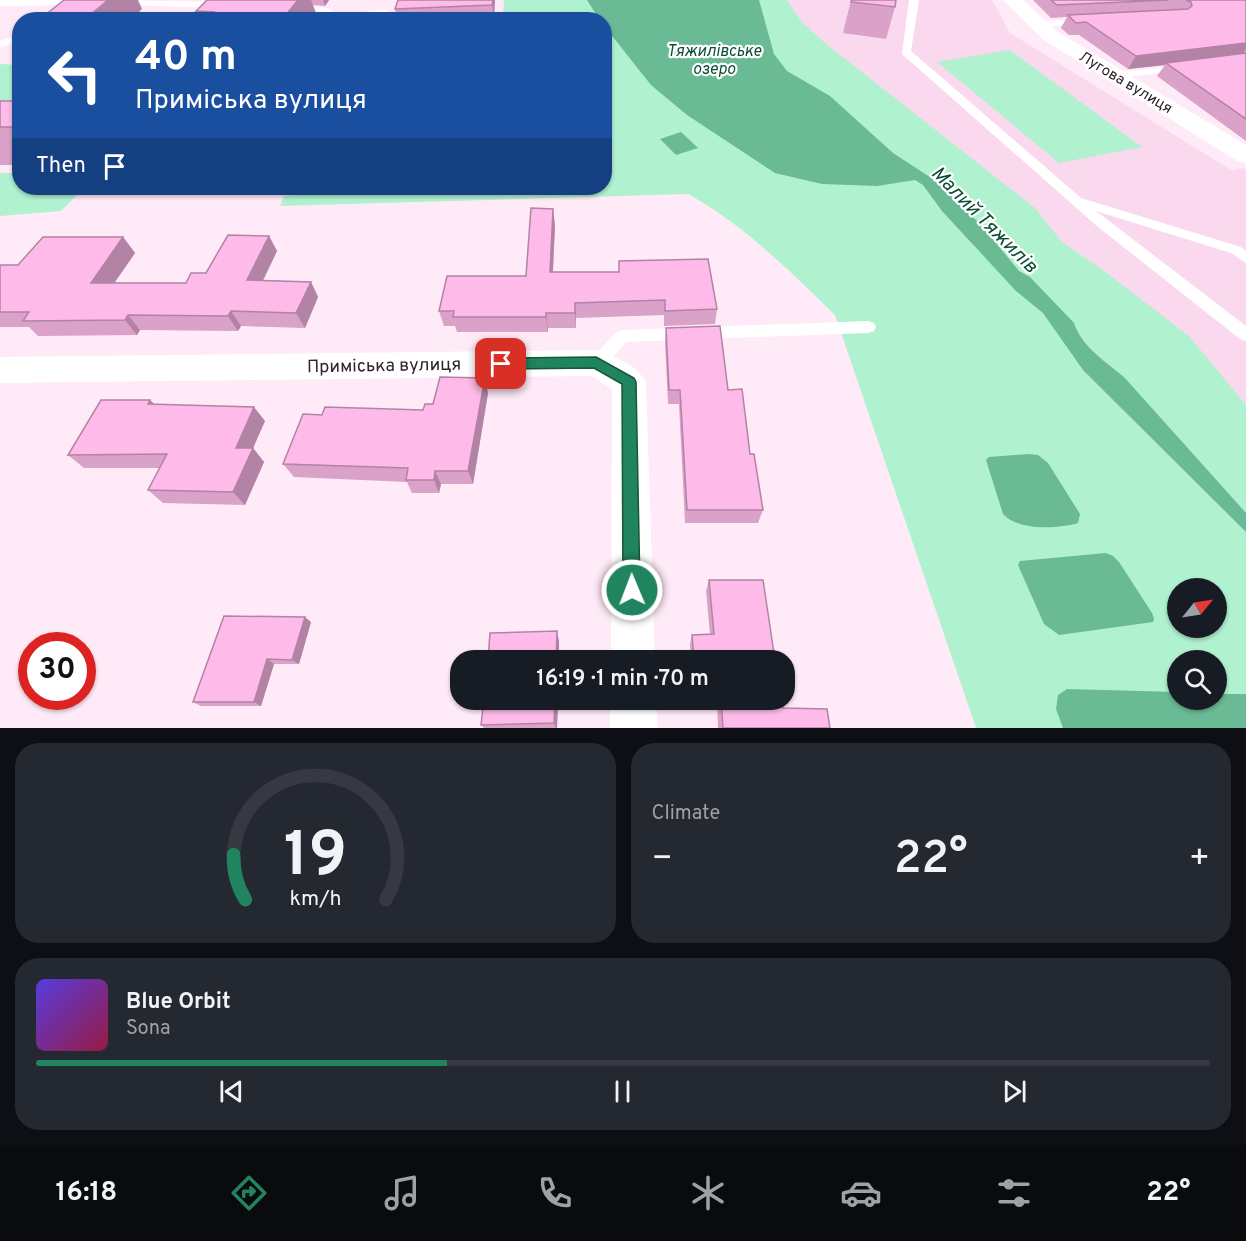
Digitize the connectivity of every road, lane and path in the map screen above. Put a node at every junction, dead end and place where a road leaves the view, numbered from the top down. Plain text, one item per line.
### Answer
1 (914, 0) edge
2 (1012, 0) edge
3 (127, 1) edge
4 (94, 2) edge
5 (105, 2) edge
6 (0, 3) edge
7 (231, 5) edge
8 (285, 8) edge
9 (329, 12) edge
10 (1096, 21) edge
11 (1038, 24) junction
12 (1195, 67) edge
13 (1113, 76) junction
14 (1246, 156) edge
15 (1075, 200) junction
16 (1246, 258) edge
17 (868, 327) dead end
18 (1246, 335) edge
19 (596, 363) junction
20 (0, 370) edge
21 (633, 650) edge
22 (633, 710) edge
23 (634, 728) edge

1 - 15 lane
2 - 11 street, Лугова вулиця
3 - 5 lane
3 - 7 lane
4 - 6 lane
8 - 9 lane
10 - 11 lane
11 - 13 street, Лугова вулиця
12 - 13 lane
13 - 14 street, Лугова вулиця
15 - 16 lane
15 - 18 lane
17 - 19 lane
19 - 20 street, Приміська вулиця
19 - 21 street
22 - 23 street

